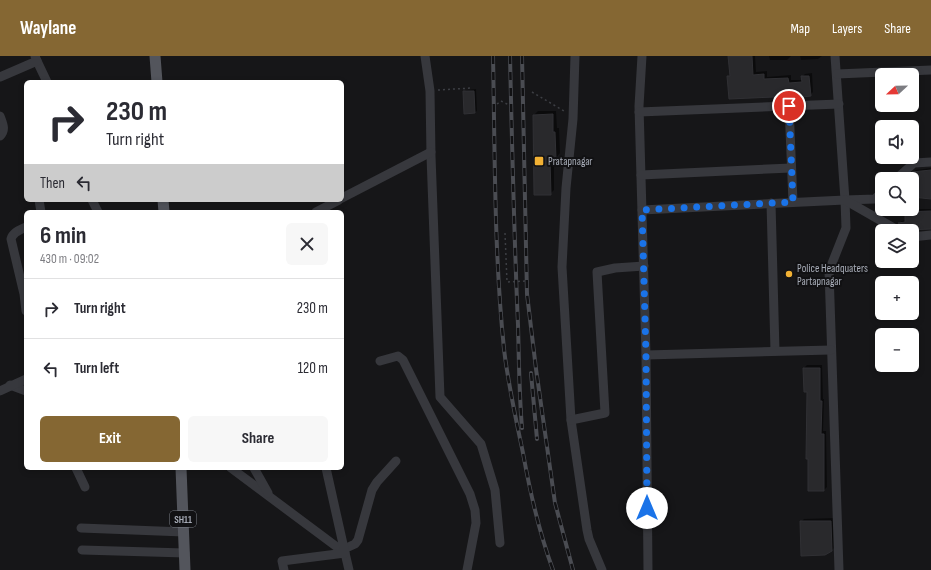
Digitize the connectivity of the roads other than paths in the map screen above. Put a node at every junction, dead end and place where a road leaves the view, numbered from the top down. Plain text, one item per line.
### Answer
1 (155, 56) edge
2 (425, 56) edge
3 (575, 56) edge
4 (642, 56) edge
5 (835, 56) edge
6 (36, 59) edge
7 (931, 70) edge
8 (837, 74) junction
9 (0, 76) edge
10 (46, 80) edge
11 (156, 80) edge
12 (839, 104) junction
13 (789, 106) junction
14 (639, 112) junction
15 (0, 116) edge
16 (0, 136) edge
17 (431, 152) junction
18 (931, 162) edge
19 (791, 168) junction
20 (904, 172) edge
21 (641, 175) junction
22 (344, 197) edge
23 (875, 199) edge
24 (845, 200) junction
25 (335, 202) edge
26 (793, 202) junction
27 (771, 203) junction
28 (320, 210) edge
29 (642, 210) junction
30 (887, 224) edge
31 (24, 228) edge
32 (931, 235) edge
33 (919, 236) edge
34 (644, 266) junction
35 (24, 294) edge
36 (831, 350) junction
37 (775, 351) junction
38 (646, 355) junction
39 (380, 360) dead end
40 (24, 380) edge
41 (10, 385) junction
42 (24, 390) edge
43 (0, 391) edge
44 (570, 420) junction
45 (396, 461) dead end
46 (77, 470) edge
47 (181, 470) edge
48 (234, 470) edge
49 (255, 470) edge
50 (326, 470) edge
51 (85, 488) dead end
52 (270, 497) junction
53 (80, 528) dead end
54 (184, 532) junction
55 (500, 543) dead end
56 (82, 550) dead end
57 (345, 551) junction
58 (185, 554) junction
59 (185, 570) edge
60 (284, 570) edge
61 (349, 570) edge
62 (467, 570) edge
63 (602, 570) edge
64 (648, 570) edge
65 (839, 570) edge

1 - 11 main road
2 - 17 street
3 - 44 street
4 - 14 street
5 - 8 street
6 - 9 street
6 - 10 street
7 - 8 street
8 - 12 street
12 - 13 street
12 - 24 street
13 - 14 street
13 - 19 street
14 - 21 street
15 - 16 street
17 - 22 street
17 - 55 street
18 - 20 street
19 - 21 street
19 - 26 street
21 - 29 street
23 - 24 street
24 - 26 street
24 - 30 street
24 - 36 street
25 - 28 street
26 - 27 street
27 - 29 street
27 - 37 street
29 - 34 street
31 - 35 street
32 - 33 street
34 - 38 street
34 - 44 street
36 - 37 street
36 - 65 street
37 - 38 street
38 - 64 street
39 - 62 street
40 - 41 street
41 - 42 street
41 - 43 street
44 - 63 street
45 - 57 street
46 - 51 street
47 - 54 main road, SH11
48 - 52 street
49 - 52 street
50 - 57 street
52 - 57 street
53 - 54 street
54 - 58 main road, SH11
56 - 58 street
57 - 60 street
57 - 61 street
58 - 59 main road, SH11

